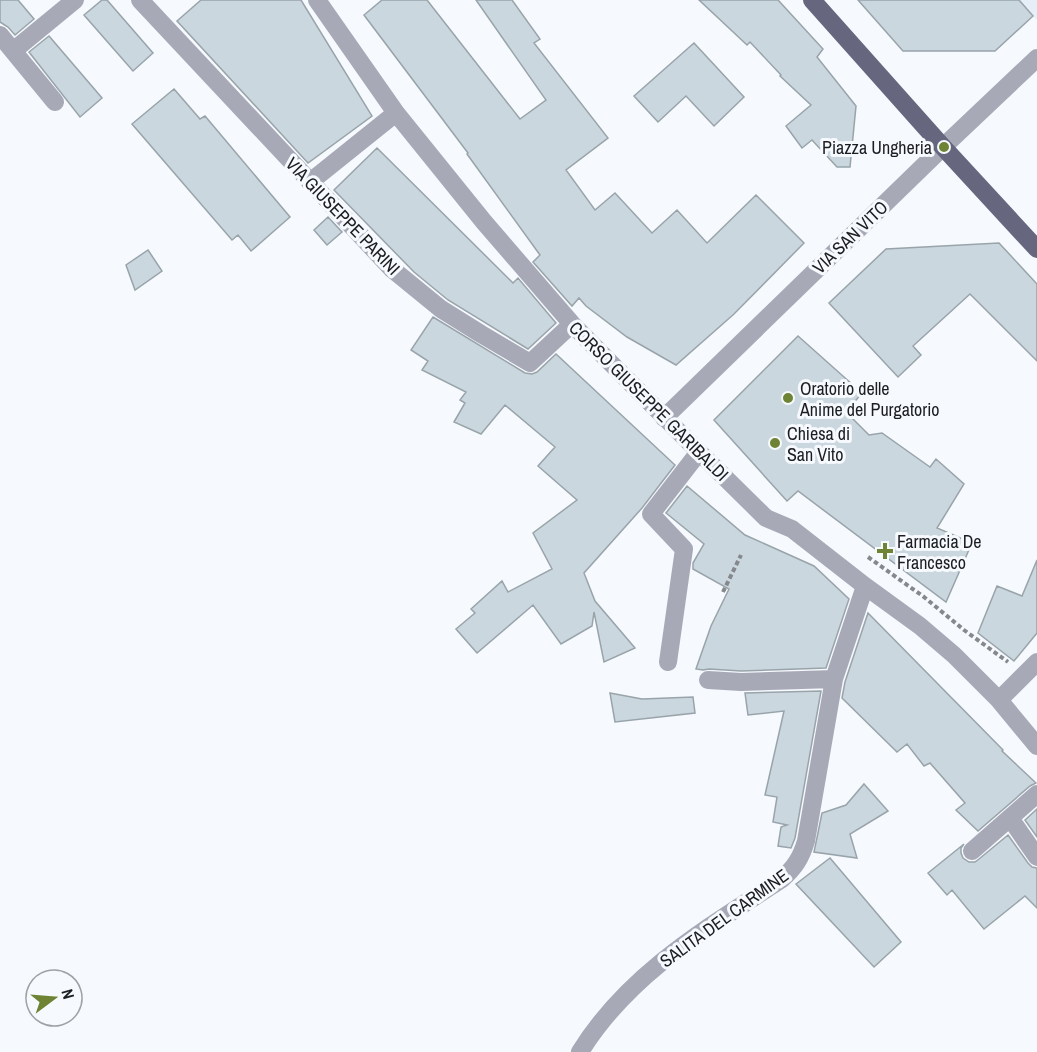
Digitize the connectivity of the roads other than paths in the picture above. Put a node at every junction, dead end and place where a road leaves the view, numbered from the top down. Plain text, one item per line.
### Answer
1 (75, 0) edge
2 (140, 0) edge
3 (317, 0) edge
4 (812, 0) edge
5 (0, 35) edge
6 (13, 51) junction
7 (1037, 58) edge
8 (55, 102) dead end
9 (396, 113) junction
10 (943, 147) junction
11 (310, 182) junction
12 (1037, 249) edge
13 (572, 324) junction
14 (664, 418) junction
15 (699, 453) junction
16 (864, 586) junction
17 (668, 662) dead end
18 (1034, 672) edge
19 (834, 679) junction
20 (708, 680) dead end
21 (999, 700) junction
22 (1037, 746) edge
23 (1037, 794) edge
24 (1010, 818) junction
25 (972, 851) dead end
26 (1037, 857) edge
27 (580, 1052) edge

1 - 6 street
2 - 11 street, VIA GIUSEPPE PARINI
3 - 9 street, CORSO GIUSEPPE GARIBALDI
4 - 10 main road
5 - 6 street
6 - 8 street
7 - 10 street, VIA SAN VITO
9 - 11 street
9 - 13 street, CORSO GIUSEPPE GARIBALDI
10 - 12 main road
10 - 14 street, VIA SAN VITO
11 - 13 street, VIA GIUSEPPE PARINI
13 - 14 street, CORSO GIUSEPPE GARIBALDI
14 - 15 street, CORSO GIUSEPPE GARIBALDI
15 - 16 street, CORSO GIUSEPPE GARIBALDI
15 - 17 street
16 - 19 street, SALITA DEL CARMINE
16 - 21 street, CORSO GIUSEPPE GARIBALDI
18 - 21 street
19 - 20 street
19 - 27 street, SALITA DEL CARMINE
21 - 22 street, CORSO GIUSEPPE GARIBALDI
23 - 24 street
24 - 25 street
24 - 26 street

